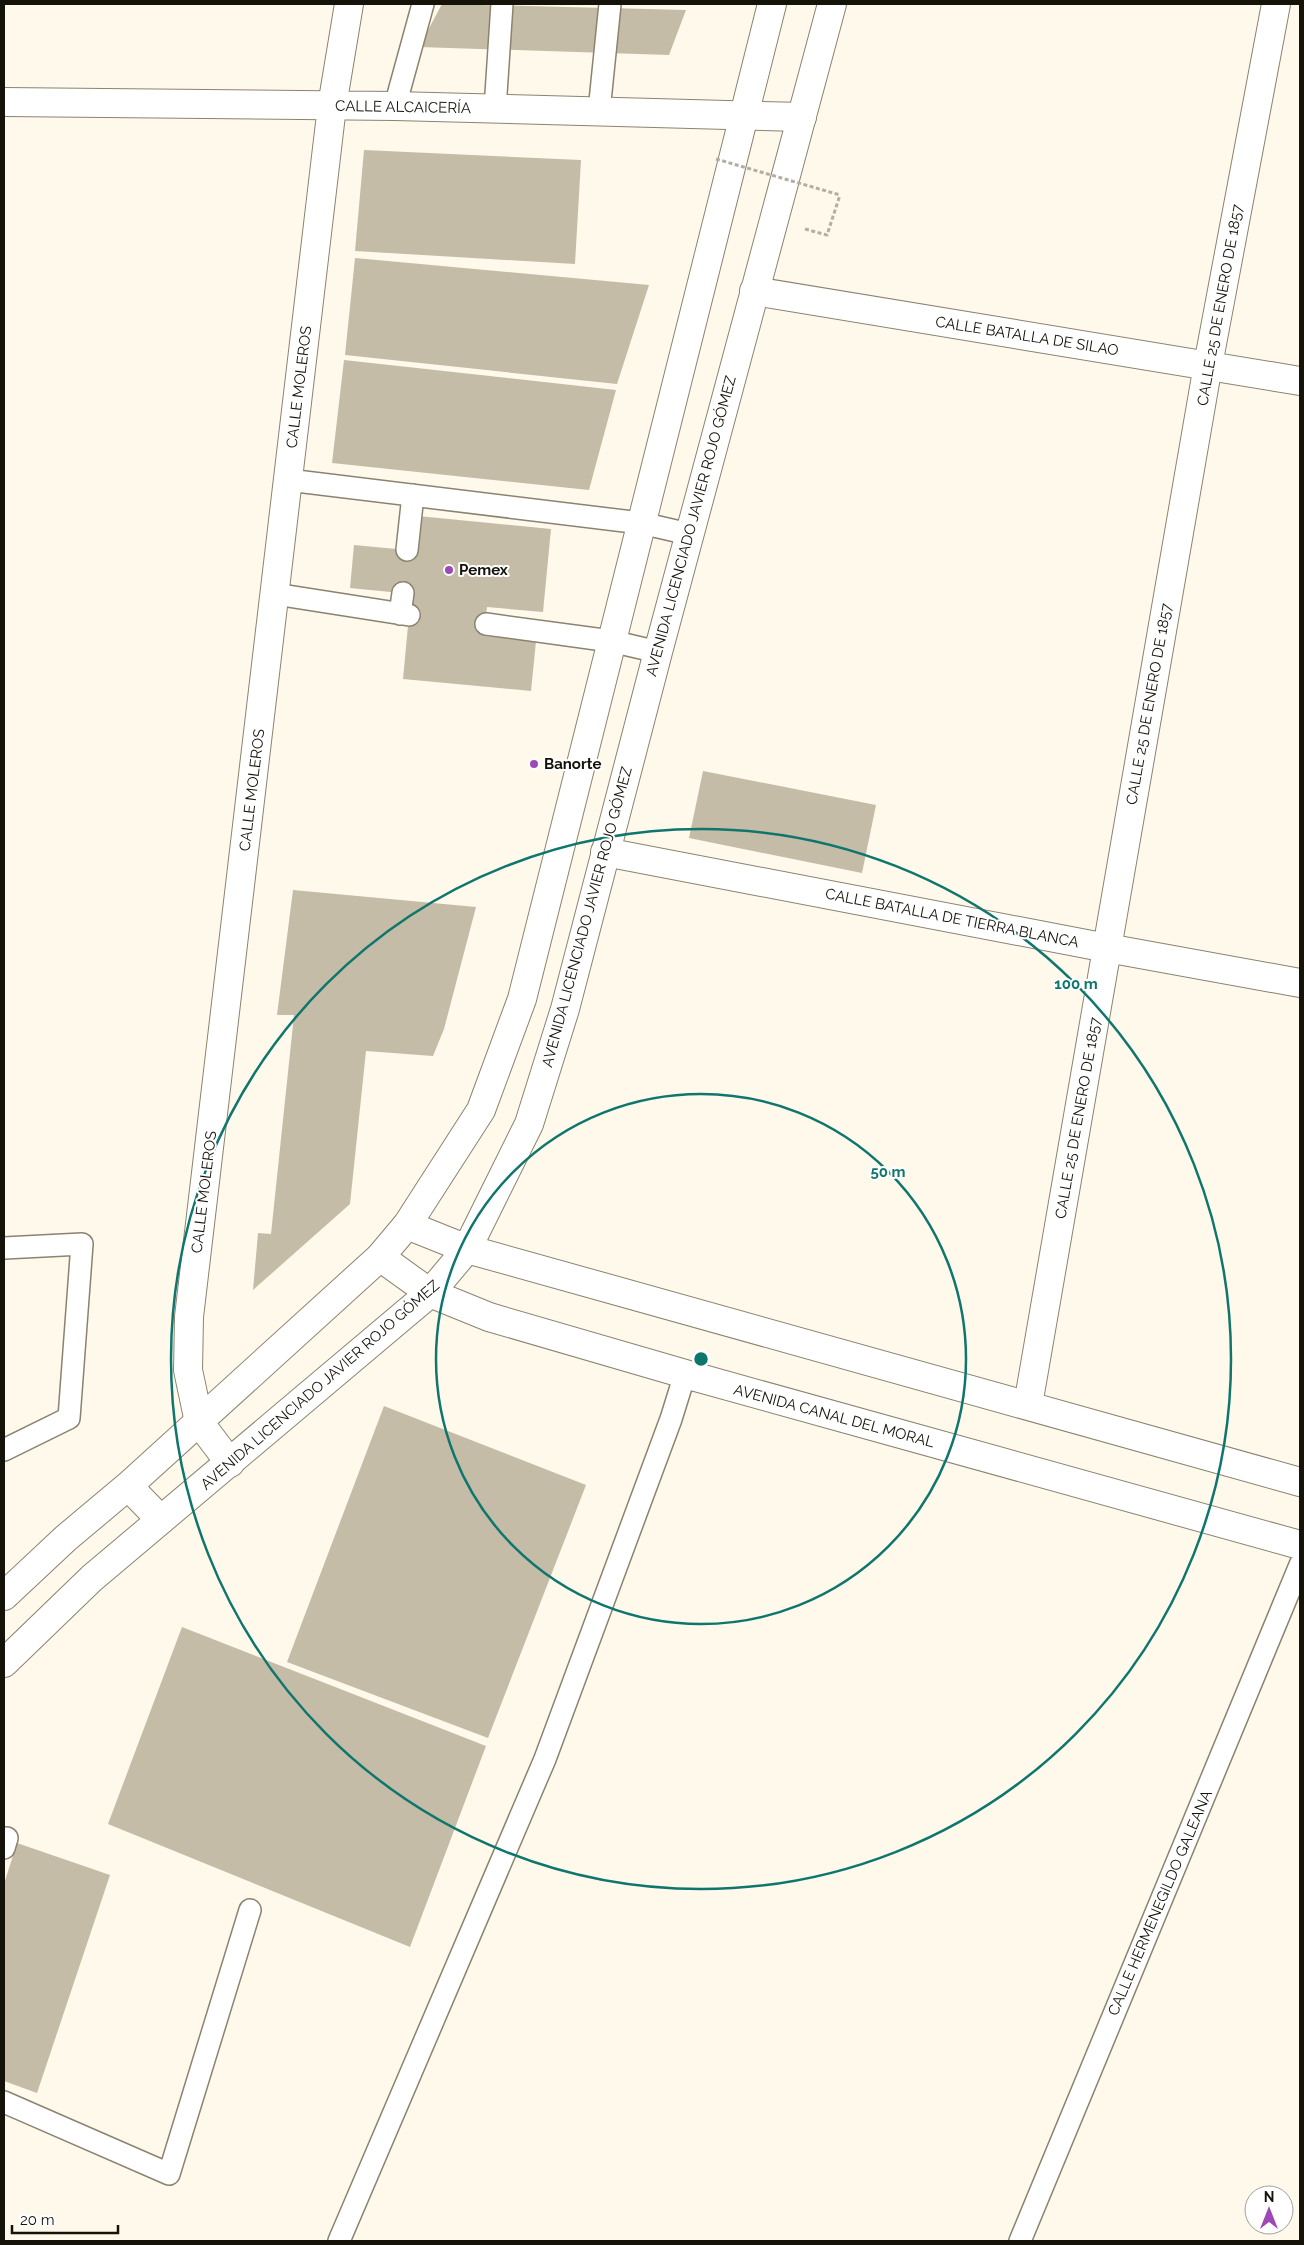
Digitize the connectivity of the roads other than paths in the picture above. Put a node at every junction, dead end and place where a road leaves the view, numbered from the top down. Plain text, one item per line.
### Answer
1 (349, 4) edge
2 (423, 4) edge
3 (502, 4) edge
4 (610, 4) edge
5 (766, 4) edge
6 (832, 4) edge
7 (1276, 4) edge
8 (4, 102) edge
9 (332, 106) junction
10 (395, 106) junction
11 (495, 109) junction
12 (599, 112) junction
13 (743, 115) junction
14 (802, 117) junction
15 (754, 291) junction
16 (1208, 366) junction
17 (1300, 381) edge
18 (288, 480) junction
19 (413, 495) junction
20 (641, 523) junction
21 (689, 534) junction
22 (407, 550) dead end
23 (275, 594) junction
24 (404, 607) dead end
25 (493, 619) dead end
26 (611, 641) junction
27 (658, 652) junction
28 (605, 852) junction
29 (1107, 948) junction
30 (1300, 982) edge
31 (406, 1225) junction
32 (4, 1248) edge
33 (467, 1249) junction
34 (380, 1257) junction
35 (430, 1293) junction
36 (685, 1374) junction
37 (1028, 1405) junction
38 (199, 1422) junction
39 (4, 1450) edge
40 (230, 1463) junction
41 (1300, 1482) edge
42 (128, 1486) junction
43 (161, 1520) junction
44 (1300, 1545) edge
45 (1300, 1565) edge
46 (4, 1596) edge
47 (4, 1663) edge
48 (250, 1910) dead end
49 (4, 2102) edge
50 (339, 2241) edge
51 (1020, 2241) edge

1 - 9 main road, CALLE MOLEROS
2 - 10 lane
3 - 11 lane
4 - 12 lane
5 - 13 main road
6 - 14 main road, AVENIDA LICENCIADO JAVIER ROJO GÓMEZ
7 - 16 main road, CALLE 25 DE ENERO DE 1857
8 - 9 main road, CALLE ALCAICERÍA
9 - 10 main road, CALLE ALCAICERÍA
9 - 18 main road, CALLE MOLEROS
10 - 11 main road, CALLE ALCAICERÍA
11 - 12 main road, CALLE ALCAICERÍA
12 - 13 main road, CALLE ALCAICERÍA
13 - 14 main road, CALLE ALCAICERÍA
13 - 20 main road
14 - 15 main road, AVENIDA LICENCIADO JAVIER ROJO GÓMEZ
15 - 16 main road, CALLE BATALLA DE SILAO
15 - 21 main road, AVENIDA LICENCIADO JAVIER ROJO GÓMEZ
16 - 17 main road, CALLE BATALLA DE SILAO
16 - 29 main road, CALLE 25 DE ENERO DE 1857
18 - 19 lane
18 - 23 main road, CALLE MOLEROS
19 - 20 lane
19 - 22 lane
20 - 21 lane
20 - 26 main road
21 - 27 main road, AVENIDA LICENCIADO JAVIER ROJO GÓMEZ
23 - 24 lane
23 - 38 main road, CALLE MOLEROS
25 - 26 lane
26 - 27 lane
26 - 31 main road
27 - 28 main road, AVENIDA LICENCIADO JAVIER ROJO GÓMEZ
28 - 29 main road, CALLE BATALLA DE TIERRA BLANCA
28 - 33 main road, AVENIDA LICENCIADO JAVIER ROJO GÓMEZ
29 - 30 main road, CALLE BATALLA DE TIERRA BLANCA
29 - 37 main road, CALLE 25 DE ENERO DE 1857
31 - 33 main road
31 - 34 main road
32 - 39 lane
33 - 35 main road, AVENIDA LICENCIADO JAVIER ROJO GÓMEZ
33 - 37 main road
34 - 35 main road, AVENIDA CANAL DEL MORAL
34 - 38 main road
35 - 36 main road, AVENIDA CANAL DEL MORAL
35 - 40 main road, AVENIDA LICENCIADO JAVIER ROJO GÓMEZ
36 - 44 main road, AVENIDA CANAL DEL MORAL
36 - 50 lane
37 - 41 main road
38 - 40 main road, CALLE MOLEROS
38 - 42 main road
40 - 43 main road, AVENIDA LICENCIADO JAVIER ROJO GÓMEZ
42 - 43 main road
42 - 46 main road
43 - 47 main road, AVENIDA LICENCIADO JAVIER ROJO GÓMEZ
45 - 51 lane, CALLE HERMENEGILDO GALEANA
48 - 49 lane

